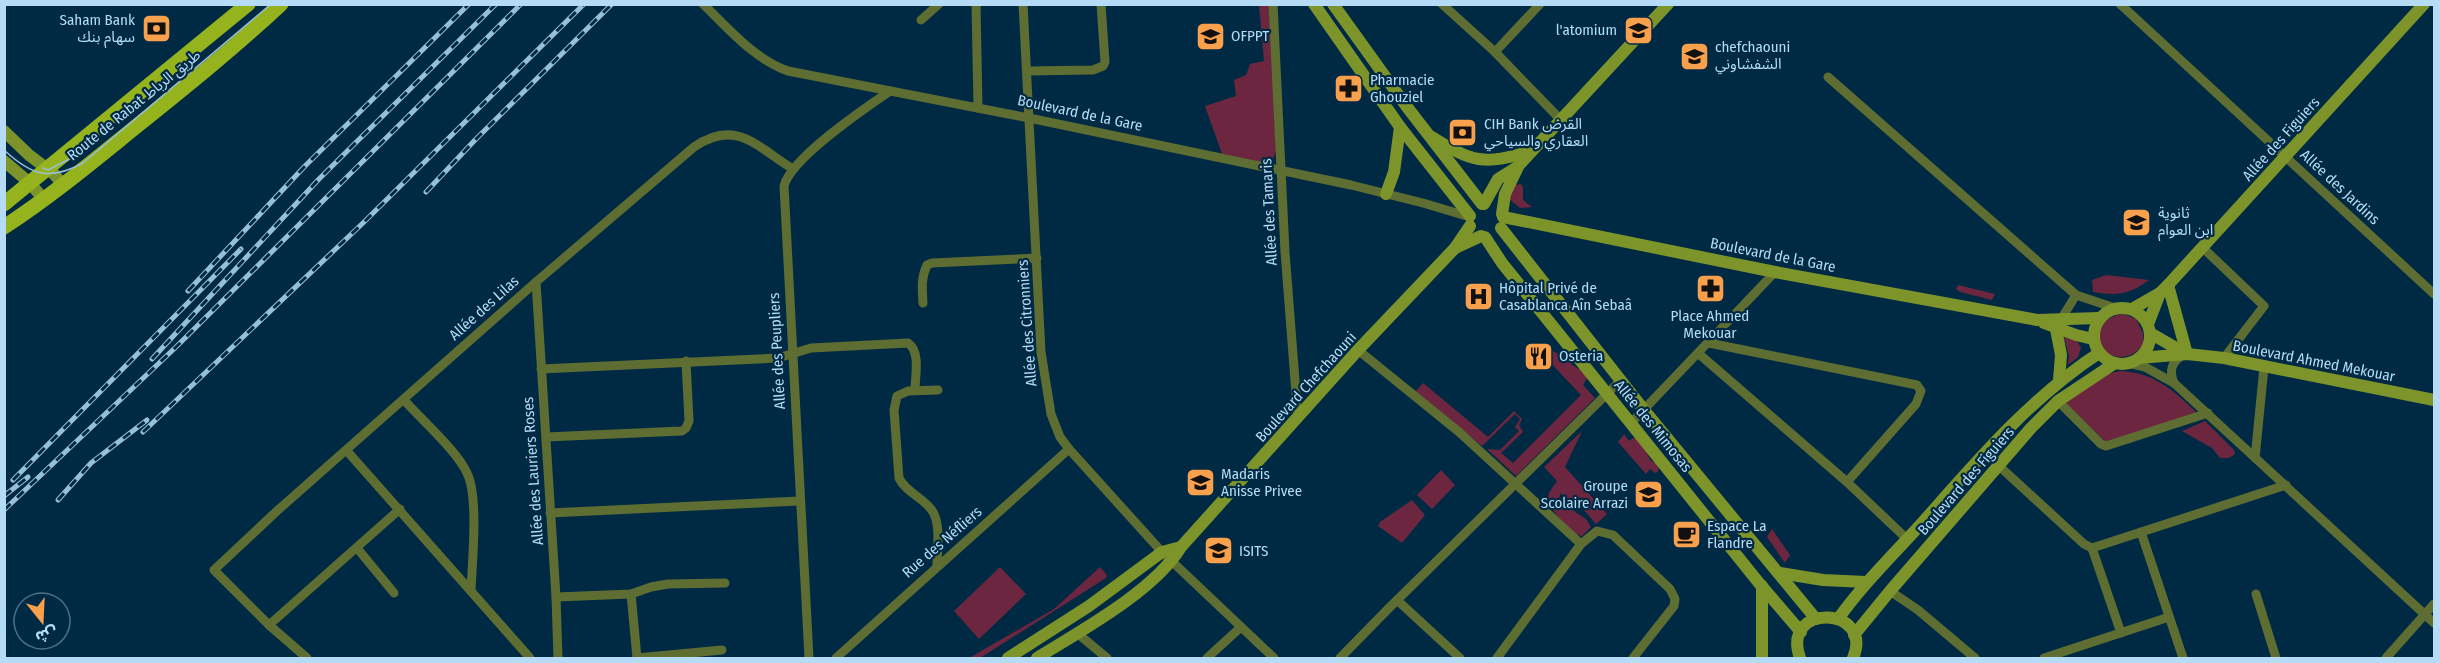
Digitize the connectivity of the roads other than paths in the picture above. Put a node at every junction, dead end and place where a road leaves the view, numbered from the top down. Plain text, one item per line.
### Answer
1 (248, 4) edge
2 (281, 4) edge
3 (703, 4) edge
4 (939, 4) edge
5 (976, 4) edge
6 (1023, 4) edge
7 (1101, 4) edge
8 (1273, 4) edge
9 (1314, 4) edge
10 (1333, 4) edge
11 (1442, 4) edge
12 (1540, 4) edge
13 (1668, 4) edge
14 (2120, 4) edge
15 (2424, 4) edge
16 (921, 20) dead end
17 (1496, 52) junction
18 (1028, 71) junction
19 (1828, 76) dead end
20 (890, 91) junction
21 (978, 108) junction
22 (1029, 118) junction
23 (1562, 120) junction
24 (1400, 127) junction
25 (4, 131) edge
26 (1427, 134) junction
27 (1532, 150) junction
28 (2285, 157) junction
29 (4, 160) edge
30 (1517, 167) junction
31 (793, 169) junction
32 (48, 170) junction
33 (1281, 172) junction
34 (31, 184) junction
35 (63, 185) junction
36 (1386, 194) junction
37 (44, 200) junction
38 (4, 204) edge
39 (1483, 204) junction
40 (1470, 220) junction
41 (1502, 220) junction
42 (4, 227) edge
43 (1483, 236) junction
44 (2202, 247) junction
45 (1455, 248) junction
46 (1037, 258) junction
47 (1775, 272) junction
48 (536, 282) junction
49 (2164, 289) junction
50 (2434, 294) edge
51 (2076, 295) junction
52 (923, 303) dead end
53 (2115, 308) junction
54 (2132, 309) junction
55 (2099, 318) junction
56 (2057, 325) junction
57 (2149, 329) junction
58 (2093, 339) junction
59 (1708, 343) junction
60 (1358, 350) junction
61 (2099, 353) junction
62 (792, 354) junction
63 (1699, 354) junction
64 (2187, 354) junction
65 (2224, 358) junction
66 (686, 361) junction
67 (2127, 362) junction
68 (2264, 367) junction
69 (541, 369) junction
70 (1621, 380) junction
71 (2059, 380) junction
72 (2174, 383) junction
73 (915, 390) junction
74 (938, 390) dead end
75 (1606, 392) junction
76 (404, 400) junction
77 (2434, 400) edge
78 (2058, 401) junction
79 (1644, 410) junction
80 (2208, 413) junction
81 (1298, 419) junction
82 (1631, 423) junction
83 (546, 437) junction
84 (1069, 449) junction
85 (347, 451) junction
86 (2255, 458) junction
87 (1998, 465) junction
88 (1847, 482) junction
89 (1516, 484) junction
90 (2286, 486) junction
91 (800, 501) junction
92 (400, 509) junction
93 (550, 513) junction
94 (2141, 531) junction
95 (1907, 539) junction
96 (1581, 544) junction
97 (1181, 547) junction
98 (357, 548) junction
99 (2092, 548) junction
100 (1162, 552) junction
101 (1172, 561) junction
102 (938, 565) junction
103 (1780, 573) junction
104 (1866, 582) junction
105 (725, 583) dead end
106 (1762, 586) junction
107 (471, 591) junction
108 (1890, 591) junction
109 (394, 593) dead end
110 (631, 594) junction
111 (2256, 594) dead end
112 (556, 597) junction
113 (1397, 600) junction
114 (2434, 604) edge
115 (2425, 614) junction
116 (2169, 617) junction
117 (1816, 619) junction
118 (1838, 619) junction
119 (2434, 623) edge
120 (269, 625) junction
121 (1241, 627) junction
122 (1801, 632) junction
123 (1077, 633) junction
124 (2121, 633) junction
125 (1854, 635) junction
126 (722, 650) dead end
127 (307, 658) edge
128 (530, 658) edge
129 (558, 658) edge
130 (637, 658) edge
131 (809, 658) edge
132 (836, 658) edge
133 (1008, 658) edge
134 (1037, 658) edge
135 (1107, 658) edge
136 (1207, 658) edge
137 (1274, 658) edge
138 (1340, 658) edge
139 (1460, 658) edge
140 (1497, 658) edge
141 (1634, 658) edge
142 (1762, 658) edge
143 (1800, 658) edge
144 (1853, 658) edge
145 (1975, 658) edge
146 (2044, 658) edge
147 (2183, 658) edge
148 (2276, 658) edge
149 (2386, 658) edge

1 - 32 main road, Route de Rabat طريق الرباط
2 - 35 main road, Route de Rabat طريق الرباط
3 - 20 street, Boulevard de la Gare
4 - 16 street
5 - 21 street
6 - 18 street, Allée des Citronniers
7 - 18 street
8 - 33 street, Allée des Tamaris
9 - 24 street
10 - 26 street
11 - 17 street
12 - 17 street
13 - 23 street
14 - 28 street, Allée des Jardins
15 - 28 street, Allée des Figuiers
17 - 23 street
18 - 22 street, Allée des Citronniers
19 - 51 street
20 - 21 street, Boulevard de la Gare
20 - 31 street
21 - 22 street, Boulevard de la Gare
22 - 33 street, Boulevard de la Gare
22 - 46 street, Allée des Citronniers
23 - 27 street
24 - 36 street
24 - 40 street
25 - 32 street
26 - 27 street
26 - 39 street
27 - 30 street
28 - 44 street, Allée des Figuiers
28 - 50 street, Allée des Jardins
29 - 34 street
30 - 39 street
30 - 41 street
31 - 48 street, Allée des Lilas
31 - 62 street, Allée des Peupliers
32 - 34 main road, Route de Rabat طريق الرباط
32 - 35 street
33 - 36 street, Boulevard de la Gare
33 - 81 street, Allée des Tamaris
34 - 37 street
34 - 38 main road, Route de Rabat طريق الرباط
35 - 37 main road, Route de Rabat طريق الرباط
36 - 40 street, Boulevard de la Gare
37 - 42 main road, Route de Rabat طريق الرباط
39 - 40 street
39 - 41 street
40 - 43 street
40 - 45 street, Boulevard Chefchaouni
41 - 43 street
41 - 47 street, Boulevard de la Gare
41 - 70 street, Allée des Mimosas
43 - 45 street, Boulevard Chefchaouni
43 - 75 street, Allée des Mimosas
44 - 49 street, Allée des Figuiers
44 - 65 street
45 - 60 street, Boulevard Chefchaouni
46 - 52 street
46 - 84 street, Allée des Citronniers
47 - 56 street, Boulevard de la Gare
47 - 59 street
48 - 69 street, Allée des Lauriers Roses
48 - 76 street, Allée des Lilas
49 - 54 street, Allée des Figuiers
49 - 57 street, Allée des Figuiers
49 - 64 street
51 - 53 street
51 - 56 street
53 - 54 street
53 - 55 street
54 - 57 street
55 - 56 street, Boulevard de la Gare
55 - 58 street
56 - 58 street, Boulevard de la Gare
56 - 71 street
57 - 64 street, Boulevard Ahmed Mekouar
57 - 67 street
58 - 61 street
59 - 63 street
59 - 88 street
60 - 81 street, Boulevard Chefchaouni
60 - 89 street
61 - 67 street
61 - 71 street, Boulevard des Figuiers
62 - 66 street
62 - 73 street
62 - 91 street, Allée des Peupliers
63 - 79 street
63 - 88 street
64 - 65 street, Boulevard Ahmed Mekouar
64 - 67 street, Boulevard Ahmed Mekouar
64 - 72 street
65 - 68 street, Boulevard Ahmed Mekouar
66 - 69 street
66 - 83 street
67 - 72 street
67 - 78 street, Boulevard des Figuiers
68 - 77 street, Boulevard Ahmed Mekouar
68 - 86 street
69 - 83 street, Allée des Lauriers Roses
70 - 75 street
70 - 79 street, Allée des Mimosas
71 - 95 street, Boulevard des Figuiers
72 - 80 street
73 - 74 street
73 - 102 street
75 - 82 street, Allée des Mimosas
75 - 89 street
76 - 85 street, Allée des Lilas
76 - 107 street
78 - 80 street
78 - 87 street, Boulevard des Figuiers
79 - 82 street
79 - 103 street, Allée des Mimosas
80 - 86 street
81 - 97 street, Boulevard Chefchaouni
82 - 106 street, Allée des Mimosas
83 - 93 street, Allée des Lauriers Roses
84 - 100 street, Allée des Citronniers
84 - 102 street, Rue des Néfliers
85 - 92 street
85 - 120 street, Allée des Lilas
86 - 90 street
87 - 99 street
87 - 108 street, Boulevard des Figuiers
88 - 95 street
89 - 96 street
89 - 113 street
90 - 94 street
90 - 115 street
91 - 93 street
91 - 131 street, Allée des Peupliers
92 - 98 street
92 - 107 street
93 - 112 street, Allée des Lauriers Roses
94 - 99 street
94 - 116 street
95 - 104 street, Boulevard des Figuiers
96 - 140 street
96 - 141 street
97 - 100 street
97 - 101 street, Boulevard Chefchaouni
98 - 109 street
98 - 120 street
99 - 124 street
100 - 101 street, Allée des Citronniers
100 - 133 street
101 - 121 street, Allée des Citronniers
101 - 123 street, Boulevard Chefchaouni
102 - 132 street, Rue des Néfliers
103 - 104 street
103 - 117 street, Allée des Mimosas
104 - 118 street, Boulevard des Figuiers
105 - 110 street
106 - 122 street, Allée des Mimosas
106 - 142 street
107 - 128 street
108 - 125 street, Boulevard des Figuiers
108 - 145 street
110 - 112 street
110 - 130 street
111 - 148 street
112 - 129 street, Allée des Lauriers Roses
113 - 138 street
113 - 139 street
114 - 115 street
115 - 119 street
115 - 149 street
116 - 124 street
116 - 147 street
117 - 118 street
117 - 122 street
118 - 125 street
120 - 127 street
121 - 136 street
121 - 137 street, Allée des Citronniers
122 - 143 street
123 - 134 street, Boulevard Chefchaouni
123 - 135 street
124 - 146 street
125 - 144 street
126 - 130 street

